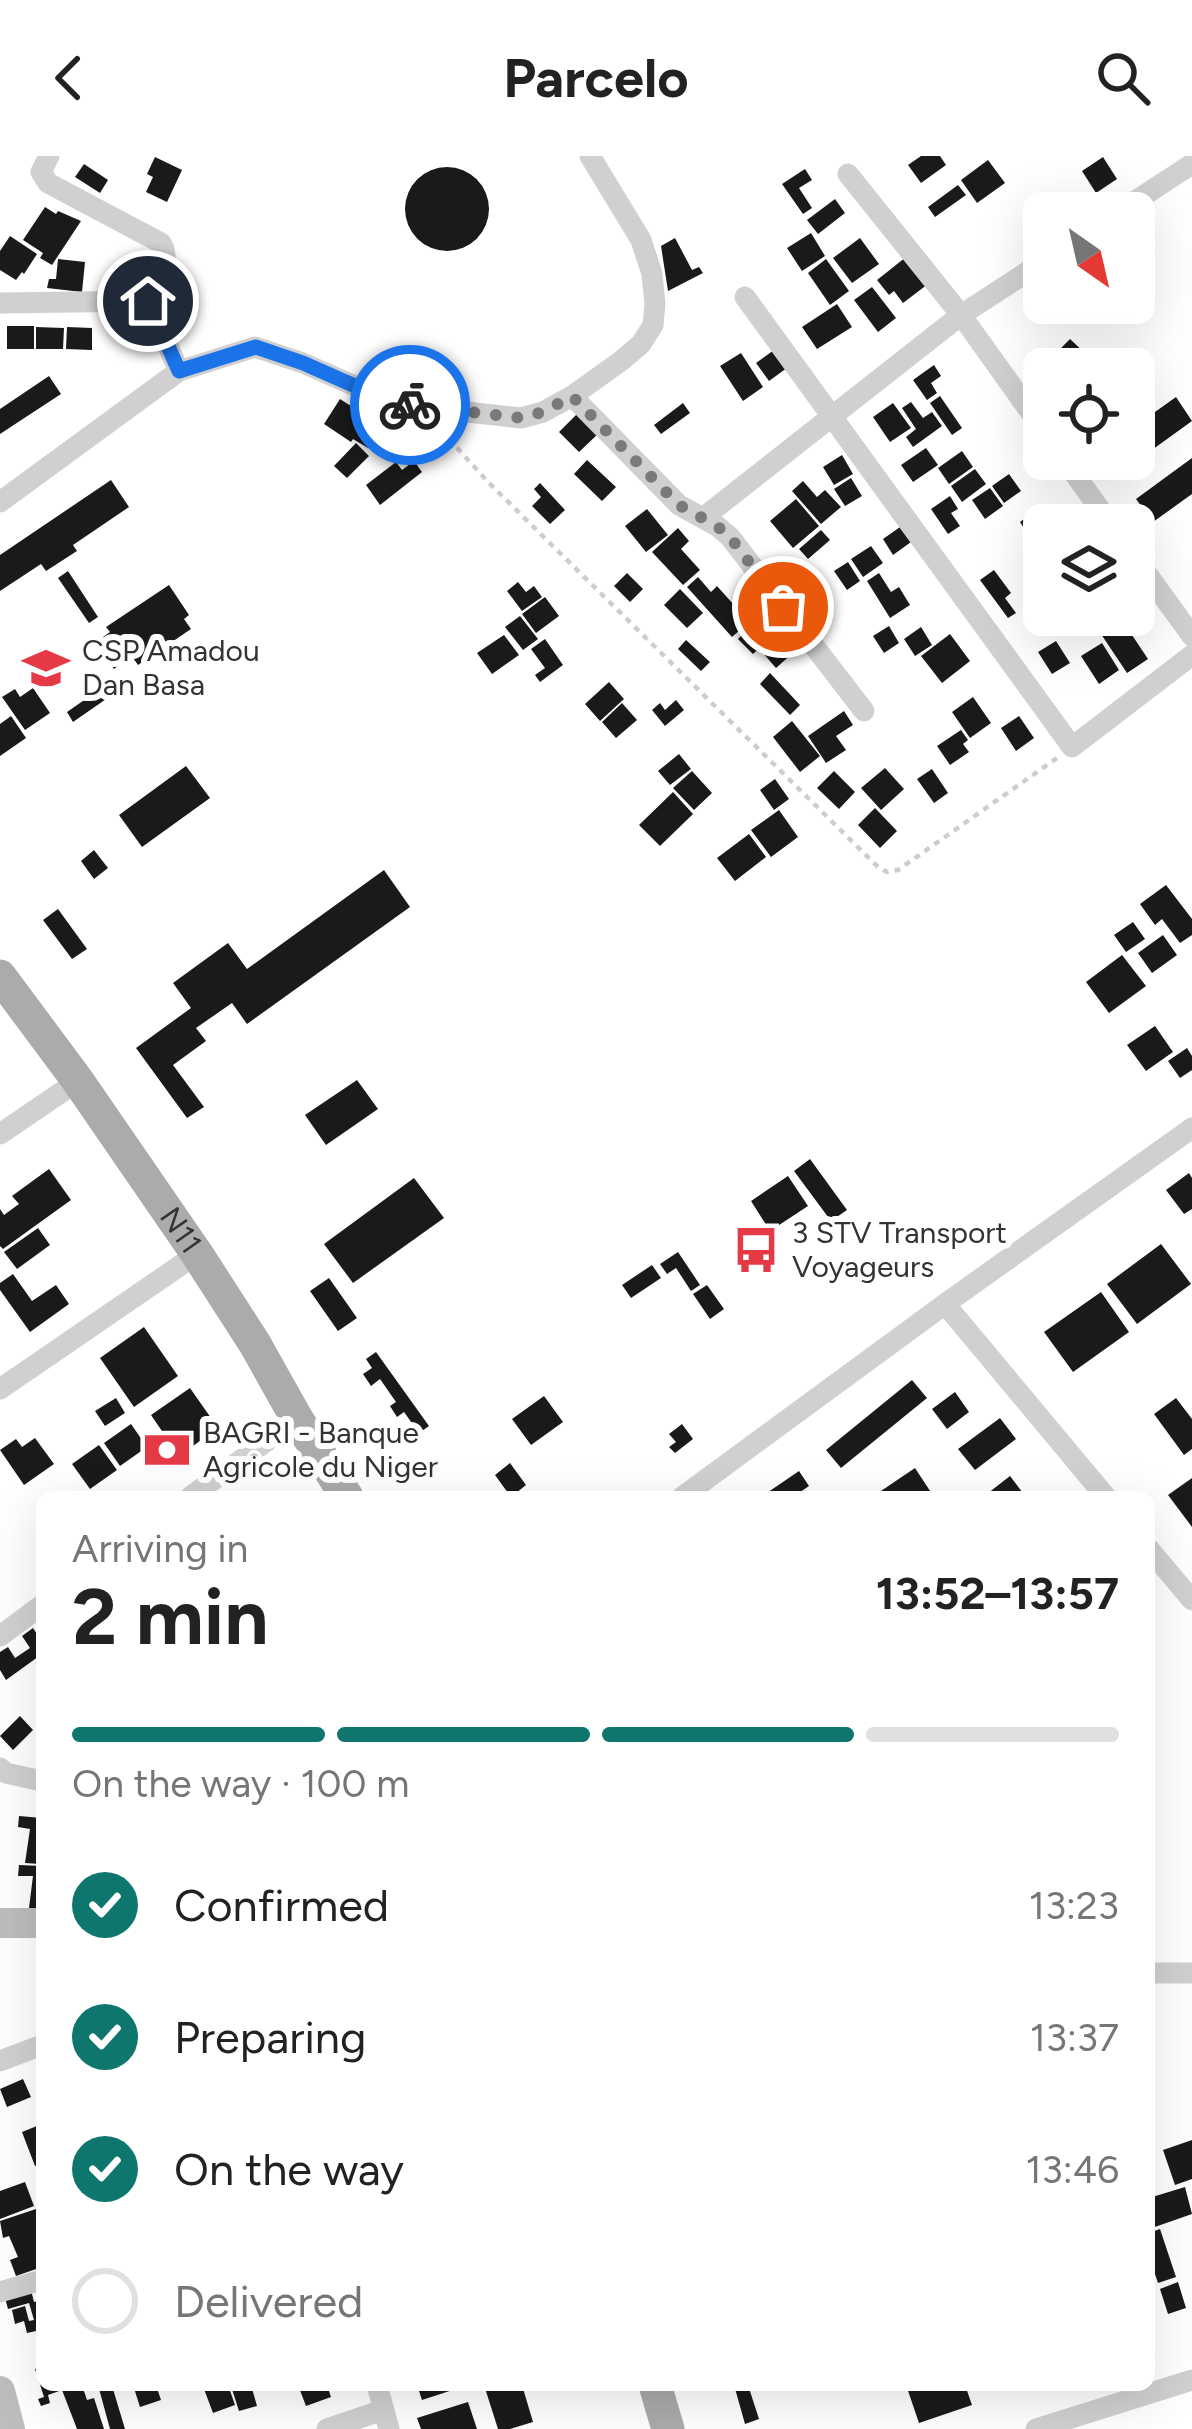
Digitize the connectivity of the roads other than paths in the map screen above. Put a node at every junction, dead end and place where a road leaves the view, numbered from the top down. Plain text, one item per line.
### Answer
1 (49, 156) edge
2 (590, 156) edge
3 (1192, 164) edge
4 (848, 174) dead end
5 (1149, 192) edge
6 (1023, 275) edge
7 (746, 296) dead end
8 (148, 301) junction
9 (0, 303) edge
10 (961, 315) junction
11 (179, 371) junction
12 (572, 396) junction
13 (1023, 402) edge
14 (832, 416) junction
15 (0, 502) edge
16 (704, 518) junction
17 (1155, 585) edge
18 (1192, 636) edge
19 (1192, 656) edge
20 (864, 711) dead end
21 (0, 976) edge
22 (78, 1081) junction
23 (1192, 1128) edge
24 (0, 1134) edge
25 (197, 1254) junction
26 (945, 1304) junction
27 (0, 1389) edge
28 (297, 1419) junction
29 (198, 1491) edge
30 (343, 1491) edge
31 (690, 1491) edge
32 (1101, 1491) edge
33 (1155, 1556) edge
34 (1192, 1600) edge
35 (36, 1609) edge
36 (0, 1636) edge
37 (0, 1768) edge
38 (36, 1780) edge
39 (0, 1923) edge
40 (36, 1924) edge
41 (1155, 1973) edge
42 (1192, 1973) edge
43 (36, 2047) edge
44 (0, 2061) edge
45 (36, 2282) edge
46 (0, 2292) edge
47 (1192, 2380) edge
48 (0, 2391) edge
49 (378, 2391) edge
50 (657, 2391) edge
51 (386, 2420) edge
52 (10, 2429) edge
53 (327, 2429) edge
54 (668, 2429) edge
55 (1036, 2429) edge

1 - 8 street
2 - 12 street
3 - 5 street
4 - 10 street
6 - 10 street
7 - 14 street
8 - 9 street
8 - 11 street
10 - 13 street
10 - 14 street
11 - 12 street
11 - 15 street
12 - 16 street
14 - 16 street
14 - 19 street
16 - 20 street
17 - 18 street
21 - 22 main road, N11
22 - 24 street
22 - 25 main road, N11
23 - 26 street
25 - 27 street
25 - 28 main road, N11
26 - 31 street
26 - 32 street
28 - 29 street
28 - 30 main road, N11
33 - 34 street
35 - 36 street
37 - 38 street
39 - 40 street
41 - 42 street
43 - 44 street
45 - 46 street
47 - 55 street
48 - 52 street
49 - 51 street
50 - 54 main road
51 - 53 street

